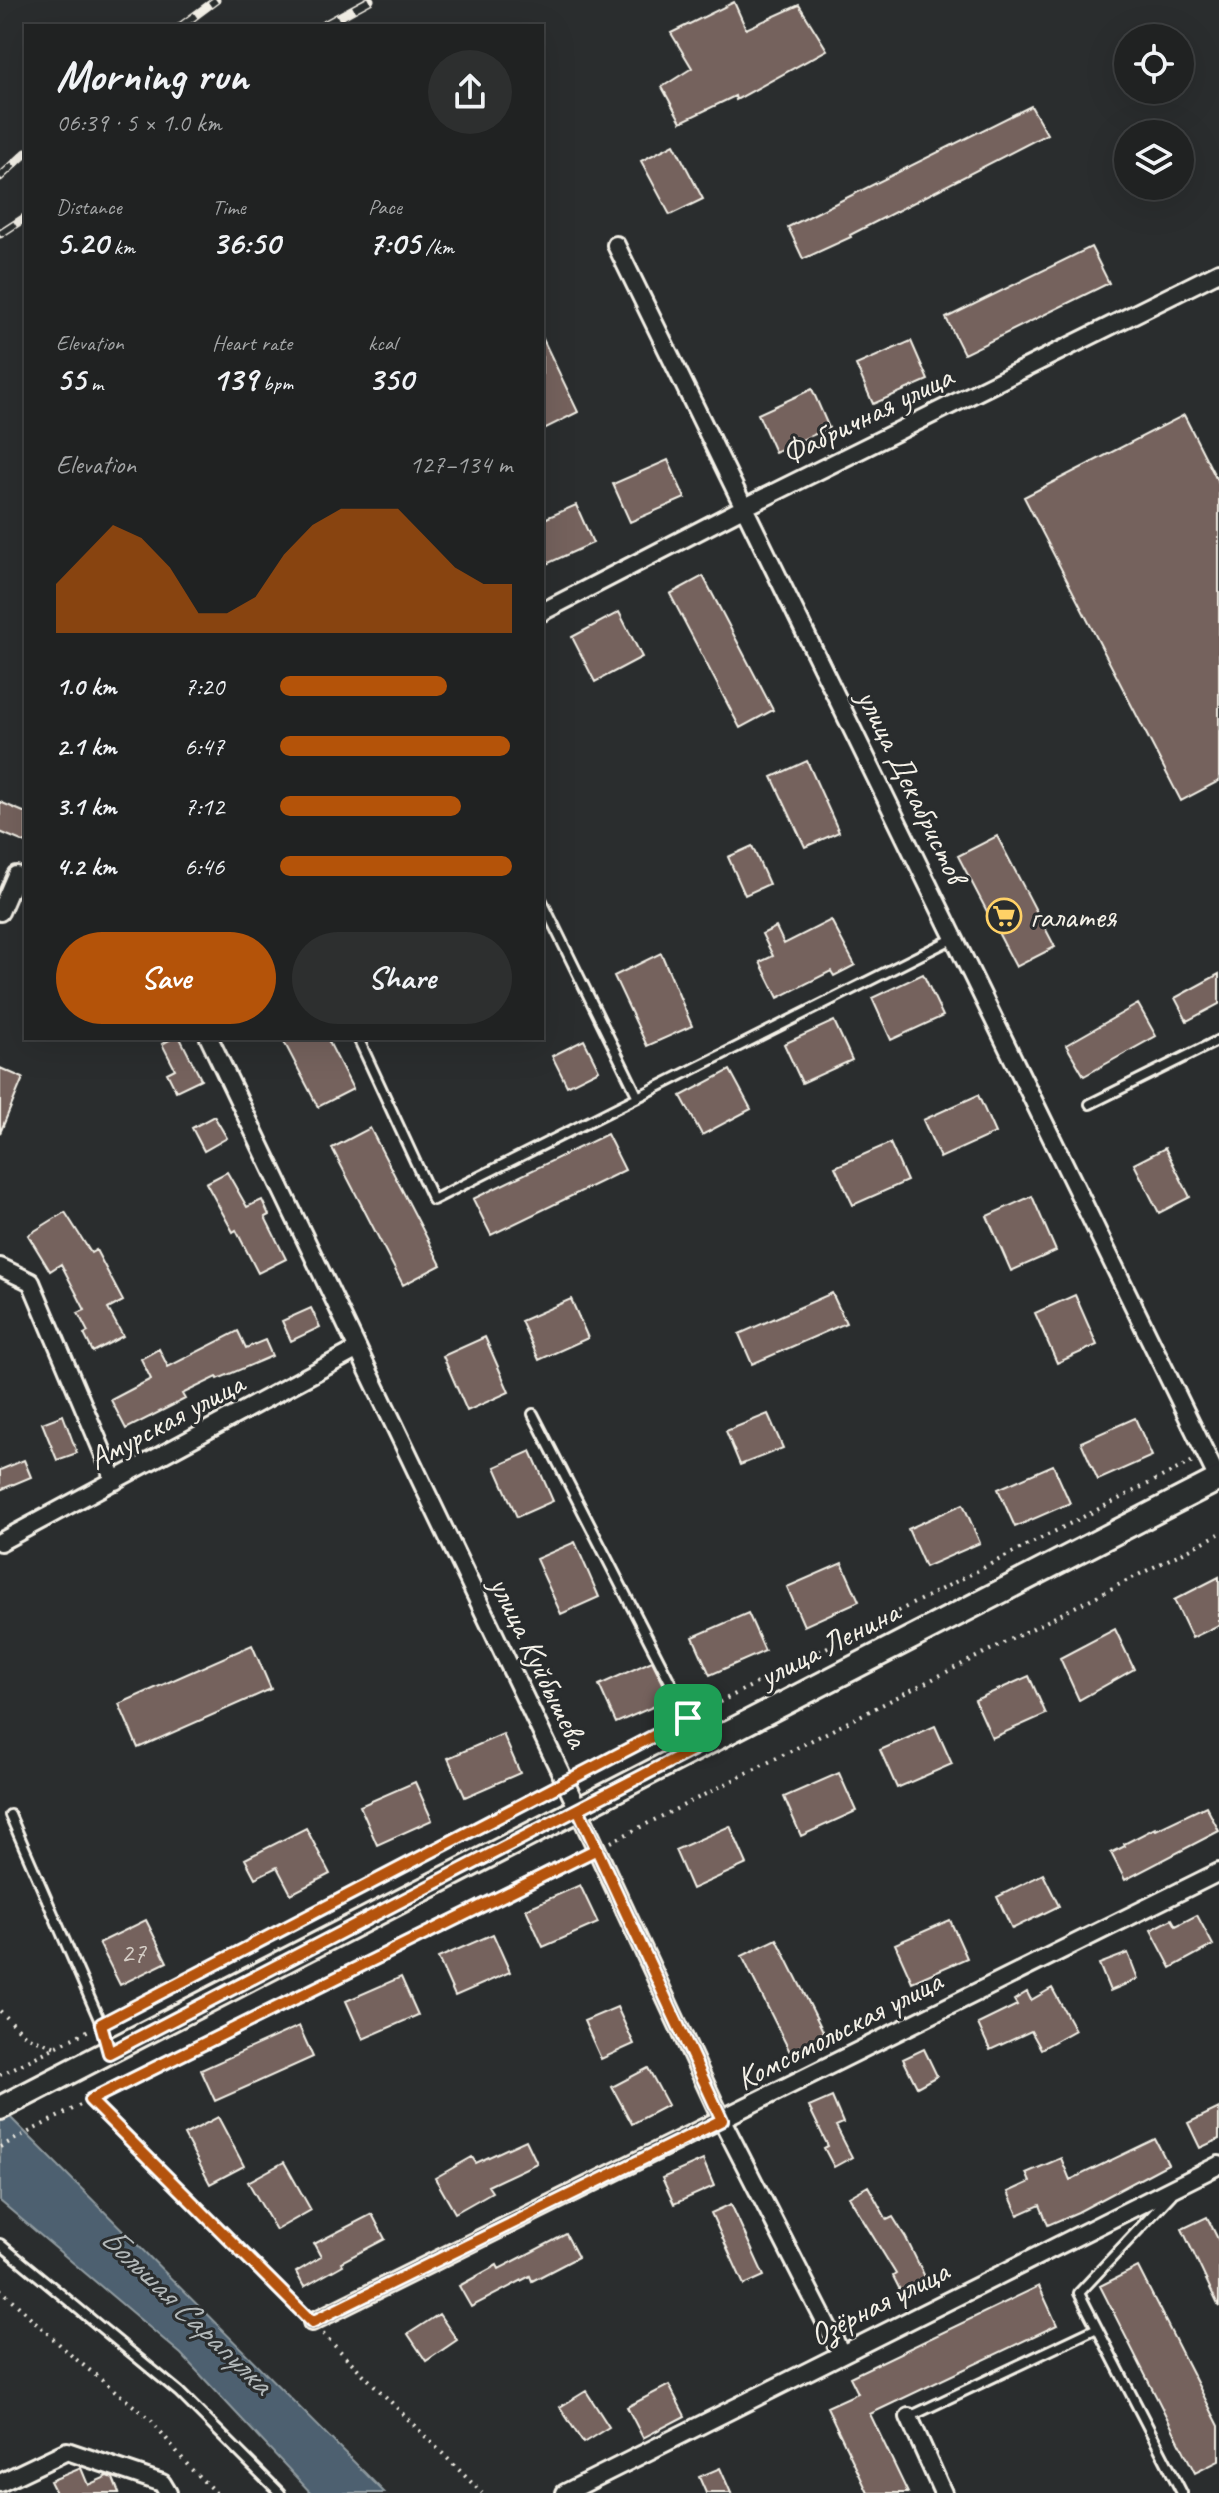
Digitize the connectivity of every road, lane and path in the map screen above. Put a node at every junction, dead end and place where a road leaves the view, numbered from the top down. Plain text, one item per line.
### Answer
1 (616, 245) dead end
2 (1219, 272) edge
3 (745, 507) junction
4 (544, 611) edge
5 (0, 868) edge
6 (21, 873) edge
7 (544, 905) edge
8 (0, 912) edge
9 (955, 937) junction
10 (210, 1040) edge
11 (359, 1040) edge
12 (1219, 1040) edge
13 (638, 1097) junction
14 (1090, 1104) dead end
15 (0, 1267) edge
16 (358, 1349) junction
17 (533, 1414) dead end
18 (1206, 1454) junction
19 (1219, 1480) edge
20 (115, 1481) junction
21 (1219, 1534) edge
22 (0, 1542) edge
23 (688, 1718) junction
24 (702, 1745) junction
25 (564, 1781) junction
26 (578, 1809) junction
27 (10, 1815) dead end
28 (597, 1849) junction
29 (1219, 1872) edge
30 (0, 2011) edge
31 (101, 2024) junction
32 (56, 2047) junction
33 (109, 2053) junction
34 (0, 2075) edge
35 (90, 2100) junction
36 (0, 2108) edge
37 (722, 2120) junction
38 (0, 2147) edge
39 (1219, 2165) edge
40 (1183, 2182) junction
41 (0, 2244) edge
42 (0, 2289) edge
43 (312, 2322) junction
44 (1097, 2328) junction
45 (841, 2353) junction
46 (909, 2417) joint
47 (0, 2483) edge
48 (168, 2493) edge
49 (216, 2493) edge
50 (280, 2493) edge
51 (482, 2493) edge
52 (565, 2493) edge
53 (943, 2493) edge
54 (1182, 2493) edge

1 - 3 street, улица Декабристов
2 - 3 street, Фабричная улица
3 - 4 street, Фабричная улица
3 - 9 street, улица Декабристов
5 - 6 street
6 - 8 street
7 - 13 lane
9 - 13 lane
9 - 18 street, улица Декабристов
10 - 16 street, улица Куйбышева
11 - 13 lane
12 - 14 lane
15 - 20 street
16 - 20 street, Амурская улица
16 - 25 street, улица Куйбышева
17 - 23 lane
18 - 19 street, улица Декабристов
18 - 23 path
19 - 24 main road, улица Ленина
20 - 22 street, Амурская улица
21 - 28 path
23 - 24 lane
23 - 25 path
24 - 26 main road, улица Ленина
25 - 26 street, улица Куйбышева
25 - 31 path
26 - 28 street, улица Куйбышева
26 - 33 main road, улица Ленина
27 - 31 lane
28 - 35 path
28 - 37 street, улица Куйбышева
29 - 37 street, Комсомольская улица
30 - 32 path
31 - 32 path
31 - 33 lane
32 - 34 path
33 - 36 main road, улица Ленина
35 - 38 path
35 - 43 path
37 - 43 street, Комсомольская улица
37 - 45 street, улица Куйбышева
39 - 40 street, Озёрная улица
40 - 44 lane
40 - 45 street, Озёрная улица
41 - 50 lane
42 - 49 path
43 - 51 path
44 - 46 lane
44 - 54 lane
45 - 52 street, Озёрная улица
46 - 53 street
47 - 48 street

